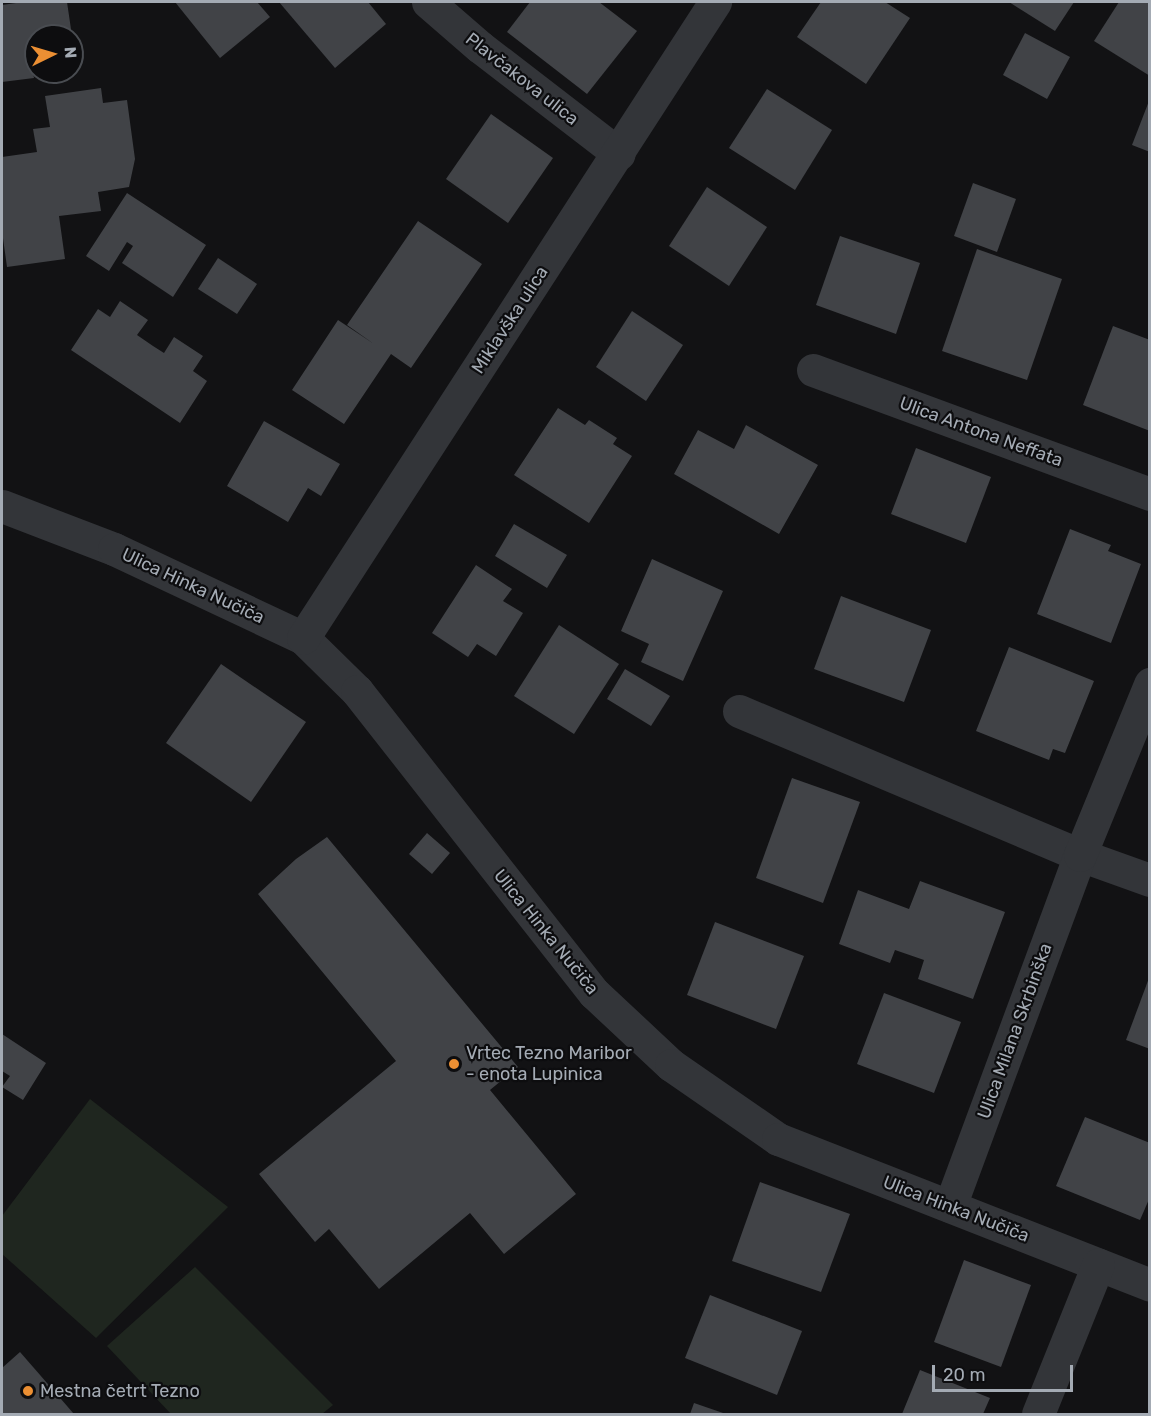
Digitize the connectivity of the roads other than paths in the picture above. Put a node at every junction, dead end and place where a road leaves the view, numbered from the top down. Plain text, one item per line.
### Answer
1 (428, 2) edge
2 (715, 2) edge
3 (618, 154) junction
4 (813, 370) dead end
5 (1149, 494) edge
6 (2, 506) edge
7 (303, 638) junction
8 (1149, 684) edge
9 (739, 711) dead end
10 (1080, 855) junction
11 (1149, 880) edge
12 (950, 1206) junction
13 (1098, 1265) junction
14 (1149, 1285) edge
15 (1038, 1414) edge

1 - 3 street, Plavčakova ulica
2 - 3 street, Miklavška ulica
3 - 7 street, Miklavška ulica
4 - 5 street, Ulica Antona Neffata
6 - 7 street, Ulica Hinka Nučiča
7 - 12 street, Ulica Hinka Nučiča
8 - 10 street, Ulica Milana Skrbinška
9 - 10 street
10 - 11 street
10 - 12 street, Ulica Milana Skrbinška
12 - 13 street, Ulica Hinka Nučiča
13 - 14 street, Ulica Hinka Nučiča
13 - 15 street

